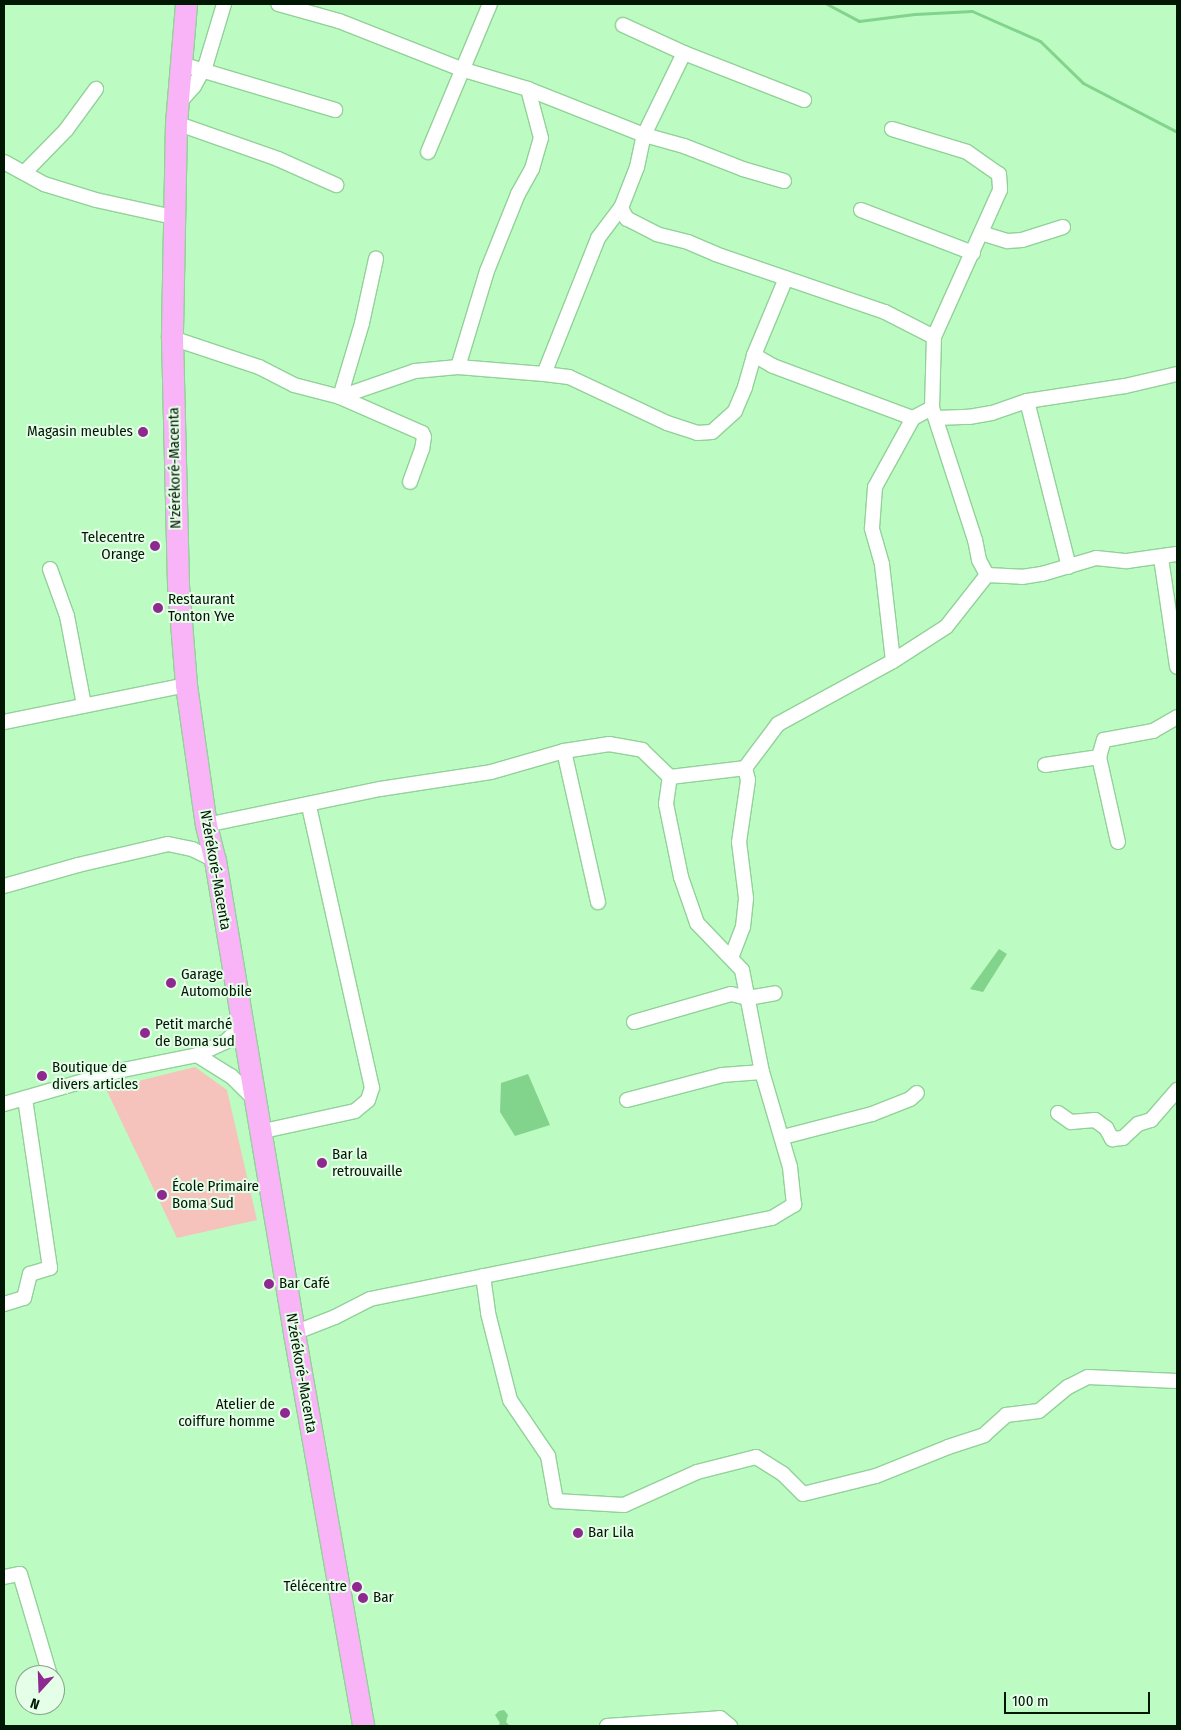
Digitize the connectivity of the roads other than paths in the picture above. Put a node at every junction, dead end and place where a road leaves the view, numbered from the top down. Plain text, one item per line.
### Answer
1 (186, 4) edge
2 (224, 4) edge
3 (278, 4) edge
4 (490, 4) edge
5 (623, 25) dead end
6 (684, 53) junction
7 (181, 64) junction
8 (461, 69) junction
9 (203, 70) junction
10 (96, 89) dead end
11 (528, 89) junction
12 (804, 100) dead end
13 (336, 110) dead end
14 (177, 113) junction
15 (892, 129) dead end
16 (644, 135) junction
17 (428, 152) dead end
18 (4, 162) edge
19 (24, 173) junction
20 (784, 181) dead end
21 (336, 185) dead end
22 (621, 208) junction
23 (861, 210) dead end
24 (173, 217) junction
25 (1062, 227) dead end
26 (981, 233) junction
27 (973, 253) junction
28 (376, 259) dead end
29 (786, 278) junction
30 (934, 337) junction
31 (172, 338) junction
32 (754, 356) junction
33 (458, 367) junction
34 (544, 374) junction
35 (1177, 374) edge
36 (340, 396) junction
37 (1027, 401) junction
38 (934, 413) junction
39 (913, 418) junction
40 (410, 482) dead end
41 (1177, 554) edge
42 (1161, 558) junction
43 (1069, 567) junction
44 (50, 569) dead end
45 (987, 575) junction
46 (1173, 625) edge
47 (893, 661) junction
48 (1177, 667) edge
49 (186, 685) junction
50 (84, 705) junction
51 (1177, 717) edge
52 (4, 722) edge
53 (564, 751) junction
54 (1099, 757) junction
55 (1045, 765) dead end
56 (745, 768) junction
57 (670, 778) junction
58 (308, 805) junction
59 (206, 825) junction
60 (1118, 842) dead end
61 (215, 860) junction
62 (4, 886) edge
63 (598, 902) dead end
64 (730, 958) junction
65 (775, 993) dead end
66 (748, 998) junction
67 (634, 1022) dead end
68 (243, 1025) junction
69 (197, 1055) junction
70 (762, 1072) junction
71 (1177, 1090) edge
72 (917, 1093) dead end
73 (25, 1098) junction
74 (254, 1098) junction
75 (627, 1100) dead end
76 (4, 1104) edge
77 (1058, 1113) dead end
78 (259, 1132) junction
79 (783, 1137) junction
80 (483, 1276) junction
81 (4, 1304) edge
82 (294, 1333) junction
83 (1177, 1381) edge
84 (4, 1577) edge
85 (47, 1665) edge
86 (363, 1726) edge
87 (607, 1726) edge
88 (730, 1726) edge

1 - 7 highway, N'zérékoré-Macenta
2 - 9 street
3 - 8 street
4 - 8 street
5 - 6 street
6 - 12 street
6 - 16 street
7 - 9 street
7 - 14 highway, N'zérékoré-Macenta
8 - 11 street
8 - 17 street
9 - 13 street
9 - 14 street
10 - 19 street
11 - 16 street
11 - 33 street
14 - 21 street
14 - 24 highway, N'zérékoré-Macenta
15 - 26 street
16 - 20 street
16 - 22 street
18 - 19 street
19 - 24 street
22 - 29 street
22 - 34 street
23 - 27 street
24 - 31 highway, N'zérékoré-Macenta
25 - 26 street
26 - 27 street
27 - 30 street
28 - 36 street
29 - 30 street
29 - 32 street
30 - 38 street
31 - 36 street
31 - 49 highway, N'zérékoré-Macenta
32 - 34 street
32 - 39 street
33 - 34 street
33 - 36 street
35 - 37 street
36 - 40 street
37 - 38 street
37 - 43 street
38 - 39 street
38 - 45 street
39 - 47 street
41 - 42 street
42 - 43 street
42 - 46 street
43 - 45 street
44 - 50 street
45 - 47 street
46 - 48 street
47 - 56 street
49 - 50 street
49 - 59 highway, N'zérékoré-Macenta
50 - 52 street
51 - 54 street
53 - 57 street
53 - 58 street
53 - 63 street
54 - 55 street
54 - 60 street
56 - 57 street
56 - 64 street
57 - 64 street
58 - 59 street
58 - 78 street
59 - 61 highway, N'zérékoré-Macenta
61 - 62 street
61 - 68 highway, N'zérékoré-Macenta
64 - 66 street
65 - 66 street
66 - 67 street
66 - 70 street
68 - 69 street
68 - 74 highway, N'zérékoré-Macenta
69 - 73 street
69 - 74 street
70 - 75 street
70 - 79 street
71 - 77 street
72 - 79 street
73 - 76 street
73 - 81 street
74 - 78 highway, N'zérékoré-Macenta
78 - 82 highway, N'zérékoré-Macenta
79 - 80 street
80 - 82 street
80 - 83 street
82 - 86 highway, N'zérékoré-Macenta
84 - 85 street
87 - 88 street

